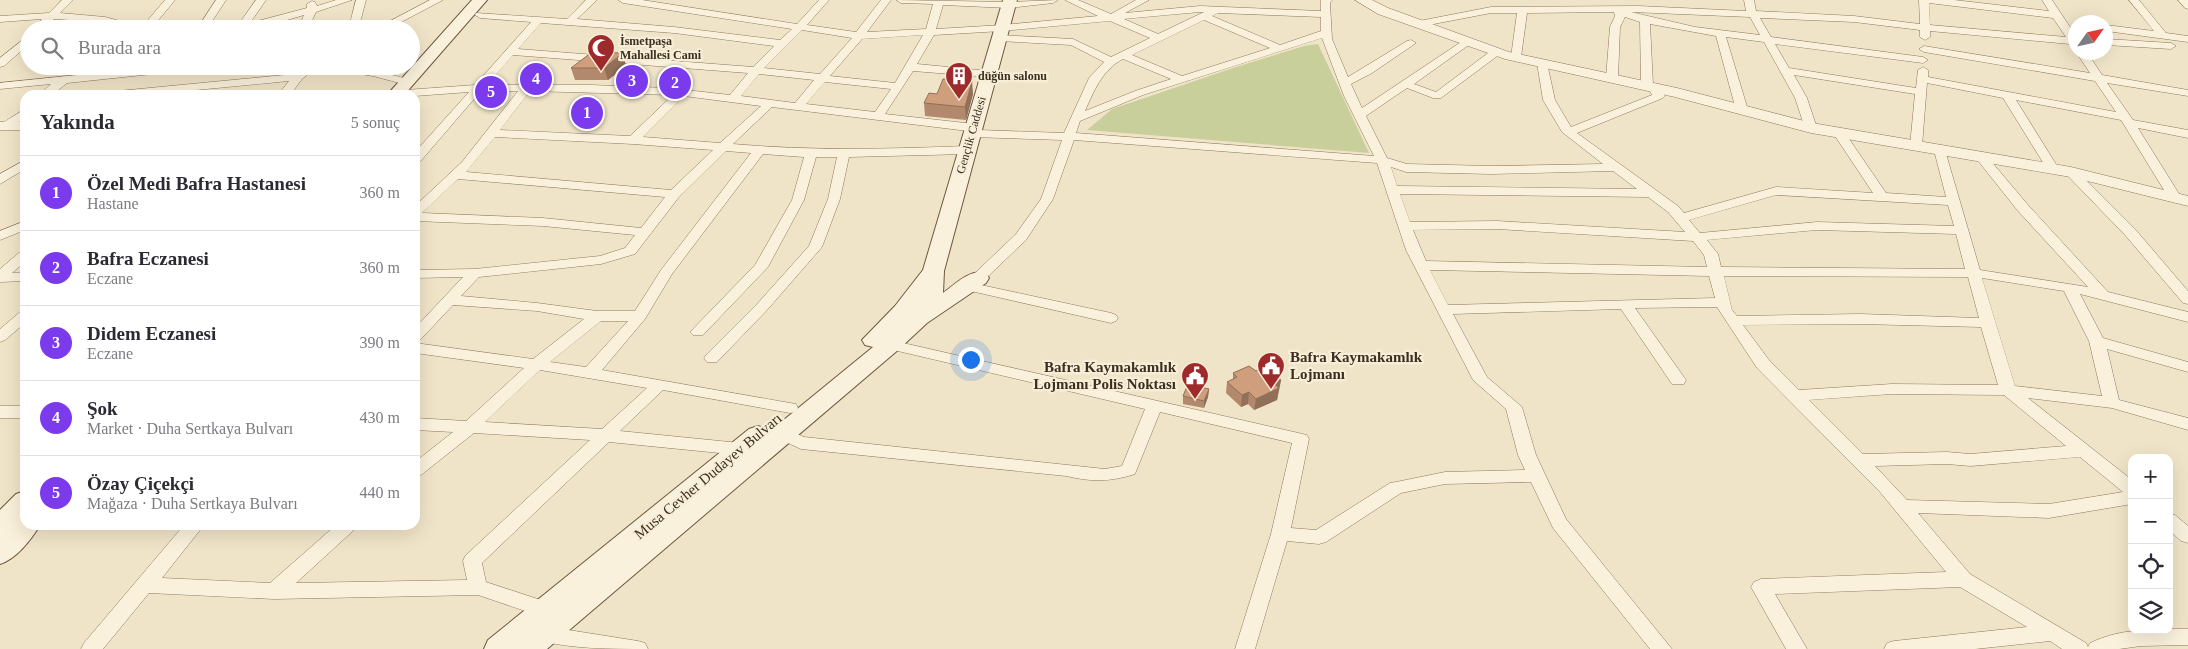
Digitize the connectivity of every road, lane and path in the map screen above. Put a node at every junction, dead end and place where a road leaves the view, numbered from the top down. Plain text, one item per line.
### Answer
1 (68, 0) edge
2 (170, 0) edge
3 (221, 0) edge
4 (261, 0) edge
5 (347, 0) edge
6 (361, 0) edge
7 (438, 0) edge
8 (493, 0) edge
9 (592, 0) edge
10 (623, 0) edge
11 (824, 0) edge
12 (886, 0) edge
13 (901, 0) edge
14 (1053, 0) edge
15 (1070, 0) edge
16 (1144, 0) edge
17 (1190, 0) edge
18 (1238, 0) edge
19 (1362, 0) edge
20 (1594, 0) edge
21 (1750, 0) edge
22 (1924, 0) edge
23 (1929, 0) edge
24 (2047, 0) edge
25 (2134, 0) edge
26 (2183, 0) edge
27 (656, 2) edge
28 (940, 2) junction
29 (1009, 2) edge
30 (312, 5) edge
31 (1637, 5) edge
32 (2188, 6) edge
33 (1326, 7) edge
34 (480, 8) edge
35 (1218, 9) junction
36 (1522, 9) junction
37 (1618, 9) junction
38 (1753, 14) junction
39 (52, 15) junction
40 (1203, 16) junction
41 (1110, 17) junction
42 (0, 19) edge
43 (539, 19) junction
44 (2058, 19) junction
45 (47, 20) edge
46 (114, 20) edge
47 (153, 20) edge
48 (208, 20) edge
49 (247, 20) edge
50 (276, 20) edge
51 (306, 20) edge
52 (355, 20) edge
53 (398, 20) edge
54 (1645, 20) junction
55 (570, 21) junction
56 (2068, 22) edge
57 (1418, 24) junction
58 (633, 26) junction
59 (799, 28) junction
60 (1926, 28) junction
61 (2113, 29) edge
62 (930, 32) junction
63 (1001, 33) junction
64 (1327, 33) junction
65 (1720, 33) junction
66 (2068, 33) edge
67 (859, 36) junction
68 (2163, 36) junction
69 (1156, 37) junction
70 (1768, 39) junction
71 (2188, 39) edge
72 (2068, 41) edge
73 (1468, 42) junction
74 (2113, 42) edge
75 (1411, 43) dead end
76 (783, 44) junction
77 (20, 45) edge
78 (1818, 46) junction
79 (2188, 47) edge
80 (1279, 48) junction
81 (512, 52) junction
82 (1496, 52) junction
83 (1924, 54) junction
84 (20, 55) edge
85 (1823, 56) dead end
86 (1516, 57) junction
87 (1116, 58) junction
88 (2, 60) edge
89 (2086, 60) edge
90 (1542, 63) junction
91 (909, 66) junction
92 (754, 70) junction
93 (1786, 71) junction
94 (420, 74) edge
95 (989, 74) junction
96 (98, 75) edge
97 (301, 75) edge
98 (377, 75) edge
99 (419, 75) edge
100 (298, 77) junction
101 (822, 78) junction
102 (1612, 78) junction
103 (2098, 78) junction
104 (1180, 79) junction
105 (1922, 79) junction
106 (63, 80) junction
107 (1345, 83) junction
108 (1405, 84) junction
109 (0, 86) edge
110 (898, 87) junction
111 (1651, 87) junction
112 (479, 88) junction
113 (527, 88) junction
114 (51, 90) edge
115 (161, 90) edge
116 (288, 90) edge
117 (403, 90) edge
118 (406, 90) edge
119 (420, 90) edge
120 (682, 92) junction
121 (1921, 92) junction
122 (2188, 93) edge
123 (2007, 95) junction
124 (734, 98) junction
125 (771, 102) junction
126 (798, 106) junction
127 (1742, 110) junction
128 (20, 115) edge
129 (1360, 115) junction
130 (878, 116) junction
131 (1075, 119) junction
132 (2127, 120) junction
133 (4, 126) edge
134 (20, 126) edge
135 (1811, 128) junction
136 (1568, 132) junction
137 (1839, 132) junction
138 (492, 133) junction
139 (2188, 134) edge
140 (1070, 135) junction
141 (971, 137) junction
142 (633, 140) junction
143 (1916, 146) junction
144 (721, 148) junction
145 (760, 150) junction
146 (1940, 150) junction
147 (811, 153) junction
148 (844, 153) junction
149 (420, 154) edge
150 (1981, 157) junction
151 (1382, 160) junction
152 (20, 165) edge
153 (0, 167) edge
154 (1614, 167) junction
155 (20, 168) edge
156 (2053, 169) junction
157 (2071, 172) junction
158 (455, 176) junction
159 (0, 180) edge
160 (1393, 190) junction
161 (674, 194) junction
162 (1651, 194) junction
163 (1882, 197) junction
164 (2181, 199) edge
165 (1953, 200) junction
166 (420, 208) edge
167 (420, 217) edge
168 (1681, 218) junction
169 (1405, 226) junction
170 (20, 227) edge
171 (1961, 230) junction
172 (645, 232) junction
173 (0, 236) edge
174 (1696, 236) junction
175 (20, 259) edge
176 (1421, 266) junction
177 (475, 273) junction
178 (1716, 273) junction
179 (1973, 273) junction
180 (420, 274) edge
181 (20, 276) edge
182 (0, 277) edge
183 (973, 282) junction
184 (2070, 289) junction
185 (2104, 296) junction
186 (924, 297) junction
187 (450, 300) junction
188 (2188, 300) edge
189 (1723, 302) junction
190 (1625, 304) junction
191 (1443, 310) junction
192 (597, 316) junction
193 (640, 316) junction
194 (2188, 317) edge
195 (1111, 318) dead end
196 (20, 319) edge
197 (1733, 321) junction
198 (1987, 323) junction
199 (420, 332) edge
200 (698, 332) dead end
201 (0, 337) edge
202 (2097, 341) junction
203 (890, 345) junction
204 (420, 349) edge
205 (712, 358) dead end
206 (537, 364) junction
207 (2188, 367) edge
208 (591, 372) junction
209 (1678, 380) dead end
210 (660, 384) junction
211 (2008, 390) junction
212 (1795, 396) junction
213 (2112, 403) junction
214 (1156, 405) junction
215 (790, 408) junction
216 (420, 424) edge
217 (2188, 424) edge
218 (470, 427) junction
219 (783, 434) junction
220 (602, 437) junction
221 (740, 449) junction
222 (2083, 451) junction
223 (1860, 460) junction
224 (420, 467) edge
225 (1537, 476) junction
226 (2128, 487) edge
227 (2128, 498) edge
228 (1902, 506) junction
229 (18, 509) edge
230 (2173, 523) edge
231 (0, 527) edge
232 (191, 530) edge
233 (342, 530) edge
234 (1280, 534) junction
235 (2188, 536) edge
236 (0, 553) edge
237 (1963, 579) junction
238 (145, 585) junction
239 (478, 587) junction
240 (274, 591) junction
241 (538, 631) edge
242 (2051, 633) junction
243 (2188, 637) edge
244 (91, 649) edge
245 (499, 649) edge
246 (638, 649) edge
247 (1245, 649) edge
248 (1662, 649) edge
249 (1797, 649) edge
250 (1894, 649) edge
251 (2080, 649) edge
252 (2097, 649) edge

1 - 39 street
2 - 47 street
3 - 48 street
4 - 49 street
5 - 30 street
6 - 52 street
7 - 53 street
8 - 34 main road
9 - 55 street
10 - 27 street
11 - 59 street
12 - 67 street
13 - 28 street
14 - 29 street
15 - 41 street
16 - 41 street
17 - 35 street
18 - 35 street
19 - 57 street
20 - 37 street
21 - 38 street
22 - 60 street
23 - 44 street
24 - 44 street
25 - 68 street
26 - 32 street
27 - 58 street
27 - 59 street
28 - 29 street
28 - 62 street
29 - 63 main road, Gençlik Caddesi
30 - 50 street
30 - 51 street
31 - 37 street
31 - 38 street
33 - 35 street
33 - 64 street
34 - 43 street
34 - 94 main road
35 - 40 street
35 - 41 street
36 - 37 street
36 - 57 street
36 - 86 street
37 - 54 street
37 - 102 street
38 - 60 street
38 - 70 street
39 - 42 street
39 - 45 street
39 - 46 street
40 - 69 street
40 - 80 street
41 - 63 street
41 - 69 street
43 - 55 street
43 - 81 street
44 - 56 street
44 - 66 street
54 - 65 street
54 - 111 street
55 - 58 street
57 - 73 street
58 - 76 street
59 - 67 street
59 - 76 street
60 - 72 street
60 - 83 street
61 - 68 street
62 - 63 street
62 - 67 street
62 - 91 street
63 - 87 street
63 - 95 main road, Gençlik Caddesi
64 - 80 street
64 - 107 street
65 - 70 street
65 - 127 street
67 - 101 street
68 - 71 street
69 - 87 street
70 - 78 street
70 - 93 street
73 - 82 street
73 - 108 street
74 - 79 street
75 - 107 street
76 - 92 street
77 - 88 street
78 - 83 street
78 - 85 street
80 - 104 street
81 - 92 street
81 - 112 street
82 - 86 street
82 - 108 street
83 - 103 street
83 - 105 street
84 - 88 street
86 - 90 street
87 - 104 street
87 - 131 street
89 - 103 street
90 - 102 street
90 - 136 street
91 - 95 street
91 - 110 street
92 - 101 street
92 - 124 street
93 - 121 street
93 - 135 street
95 - 141 main road, Gençlik Caddesi
96 - 106 street
97 - 100 street
98 - 117 street
99 - 118 main road
100 - 115 street
100 - 116 street
101 - 110 street
101 - 126 street
102 - 111 street
103 - 122 street
103 - 132 street
104 - 131 street
105 - 121 street
105 - 123 street
106 - 109 street
106 - 114 street
107 - 129 street
108 - 129 street
110 - 130 street
111 - 127 street
111 - 136 street
112 - 113 street
112 - 119 street
112 - 149 street
113 - 120 street
113 - 138 street
120 - 124 street
120 - 142 street
121 - 143 street
123 - 132 street
123 - 156 street
124 - 125 street
125 - 126 street
125 - 144 street
126 - 130 street
127 - 135 street
128 - 133 street
129 - 151 street
130 - 141 street
131 - 140 street
132 - 139 street
132 - 164 street
133 - 134 street
135 - 137 street
136 - 154 street
137 - 143 street
137 - 163 street
138 - 142 street
138 - 158 street
140 - 141 street
140 - 151 street
140 - 183 street
141 - 148 street
141 - 186 main road, Gençlik Caddesi
142 - 144 street
143 - 146 street
144 - 145 street
144 - 161 street
145 - 147 street
145 - 193 street
146 - 150 street
146 - 165 street
147 - 148 street
147 - 200 street
148 - 205 street
150 - 156 street
150 - 185 street
151 - 154 street
151 - 160 street
152 - 153 street
154 - 162 street
155 - 159 street
156 - 157 street
157 - 164 street
157 - 188 street
158 - 161 street
158 - 166 street
160 - 162 street
160 - 169 street
161 - 172 street
162 - 168 street
163 - 165 street
163 - 168 street
165 - 171 street
167 - 172 street
168 - 174 street
169 - 174 street
169 - 176 street
170 - 173 street
171 - 174 street
171 - 179 street
172 - 177 street
174 - 178 street
175 - 182 street
176 - 178 street
176 - 191 street
177 - 180 street
177 - 187 street
178 - 179 street
178 - 189 street
179 - 184 street
179 - 198 street
181 - 182 street
183 - 186 main road, Musa Cevher Dudayev Bulvarı
183 - 186 main road, Musa Cevher Dudayev Bulvarı
183 - 195 street
184 - 185 street
184 - 202 street
185 - 194 street
186 - 203 main road, Musa Cevher Dudayev Bulvarı
186 - 215 main road, Musa Cevher Dudayev Bulvarı
187 - 192 street
187 - 199 street
189 - 190 street
189 - 197 street
190 - 191 street
190 - 209 street
191 - 225 street
192 - 193 street
192 - 206 street
193 - 208 street
196 - 201 street
197 - 198 street
197 - 212 street
198 - 211 street
202 - 207 street
202 - 213 street
203 - 214 street
203 - 219 main road, Musa Cevher Dudayev Bulvarı
204 - 206 street
206 - 208 street
206 - 218 street
208 - 210 street
210 - 215 street
210 - 220 street
211 - 212 street
211 - 213 street
211 - 222 street
212 - 223 street
213 - 217 street
214 - 219 street
214 - 234 street
215 - 221 main road, Musa Cevher Dudayev Bulvarı
216 - 218 street
218 - 220 street
218 - 224 street
219 - 241 main road, Musa Cevher Dudayev Bulvarı
220 - 221 street
220 - 239 street
221 - 241 main road, Musa Cevher Dudayev Bulvarı
222 - 223 street
222 - 226 street
223 - 228 street
225 - 234 street
225 - 248 street
227 - 228 street
228 - 237 street
229 - 231 main road
229 - 236 main road
230 - 235 street
232 - 238 street
233 - 240 street
234 - 247 street
237 - 242 street
237 - 249 street
238 - 240 street
238 - 244 street
239 - 240 street
239 - 241 street
241 - 245 main road, Musa Cevher Dudayev Bulvarı
241 - 246 street
242 - 250 street
242 - 251 street
243 - 252 street

